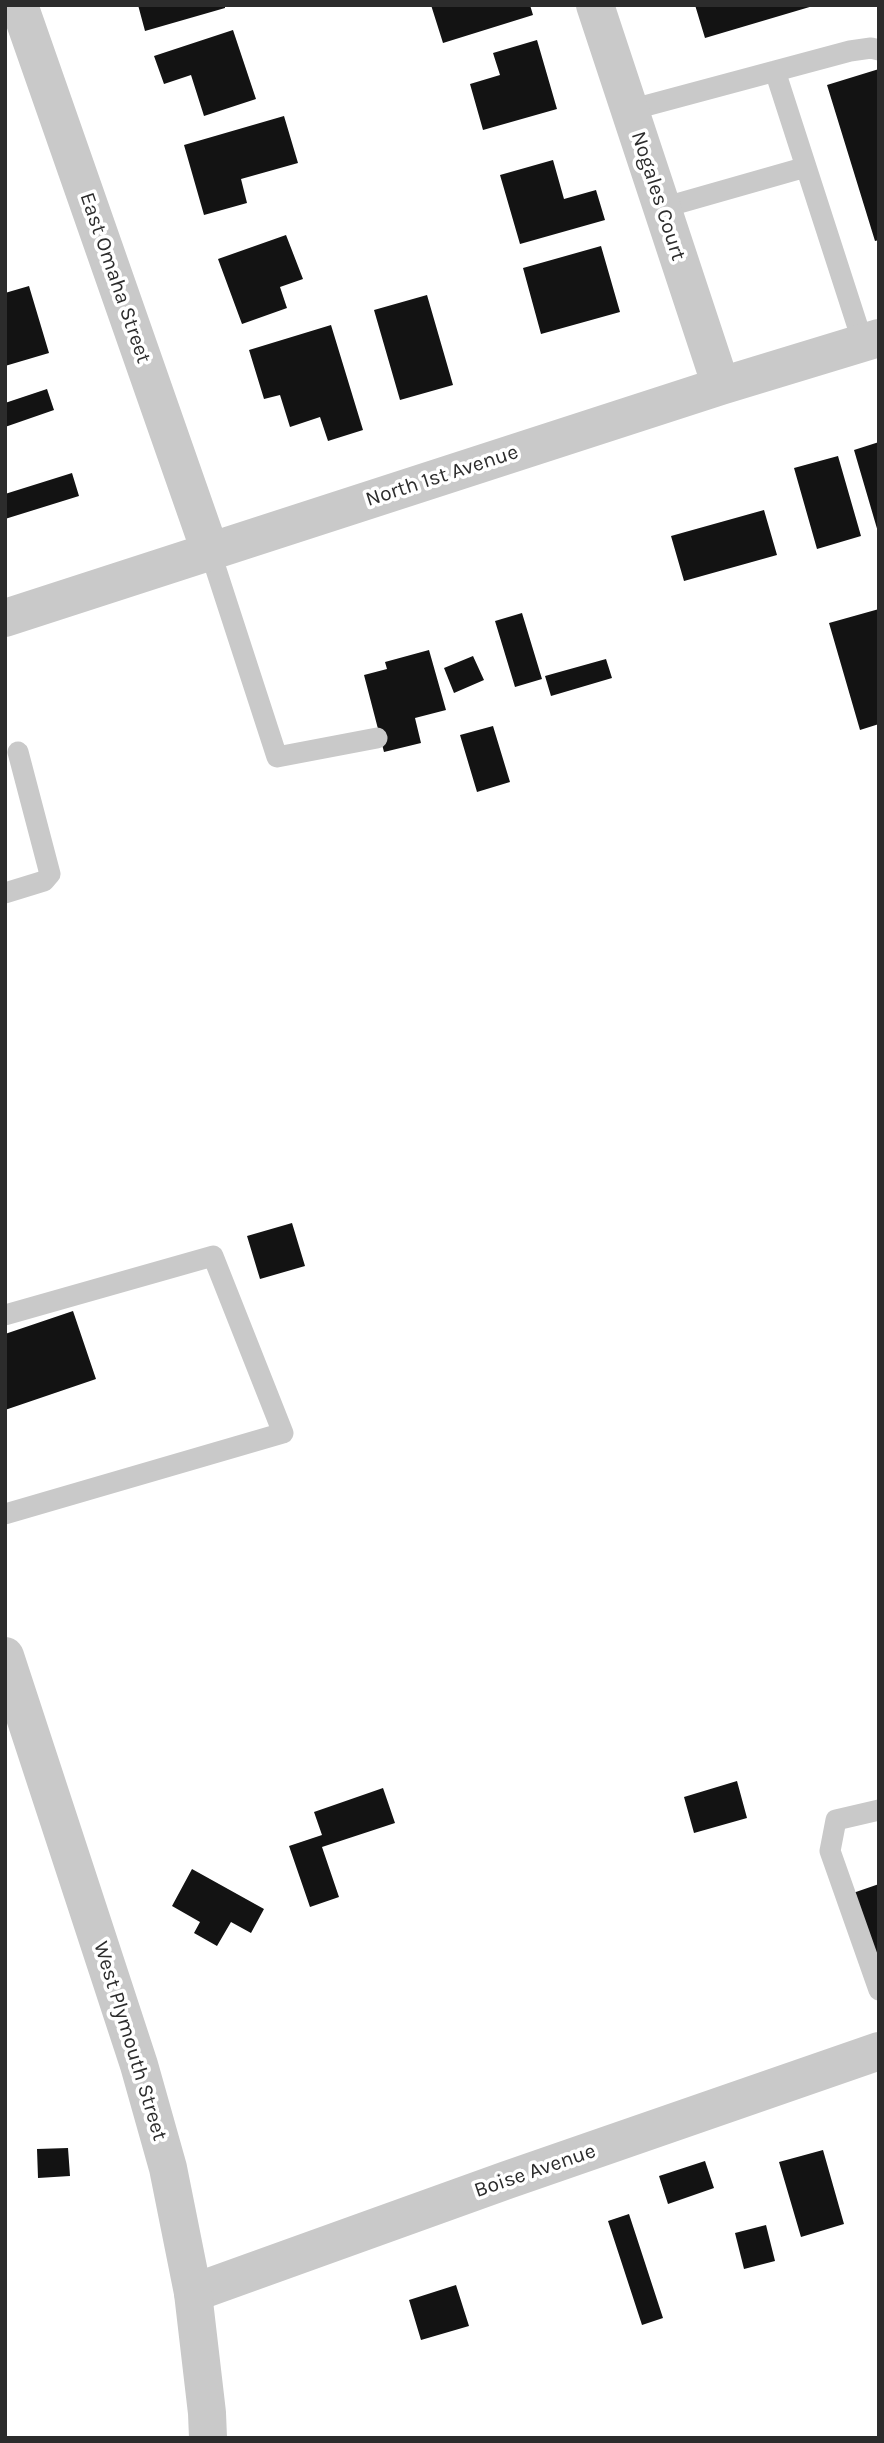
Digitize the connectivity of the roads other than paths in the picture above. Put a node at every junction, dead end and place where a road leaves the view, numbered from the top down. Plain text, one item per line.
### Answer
1 (19, 5) edge
2 (595, 5) edge
3 (879, 50) edge
4 (775, 71) junction
5 (630, 110) junction
6 (806, 167) junction
7 (662, 208) junction
8 (871, 340) edge
9 (721, 386) junction
10 (209, 551) junction
11 (5, 618) edge
12 (377, 738) dead end
13 (18, 752) dead end
14 (5, 893) edge
15 (5, 1315) edge
16 (5, 1514) edge
17 (5, 1656) edge
18 (879, 1810) edge
19 (879, 1990) edge
20 (879, 2051) edge
21 (193, 2293) junction
22 (208, 2438) edge

1 - 10 street, East Omaha Street
2 - 5 street, Nogales Court
3 - 4 lane
4 - 5 lane
4 - 6 lane
5 - 7 street, Nogales Court
6 - 7 lane
6 - 8 lane
7 - 9 street, Nogales Court
8 - 9 street, North 1st Avenue
9 - 10 street, North 1st Avenue
10 - 11 street, North 1st Avenue
10 - 12 lane
13 - 14 lane
15 - 16 lane
17 - 21 street, West Plymouth Street
18 - 19 lane
20 - 21 street, Boise Avenue
21 - 22 street, West Plymouth Street

